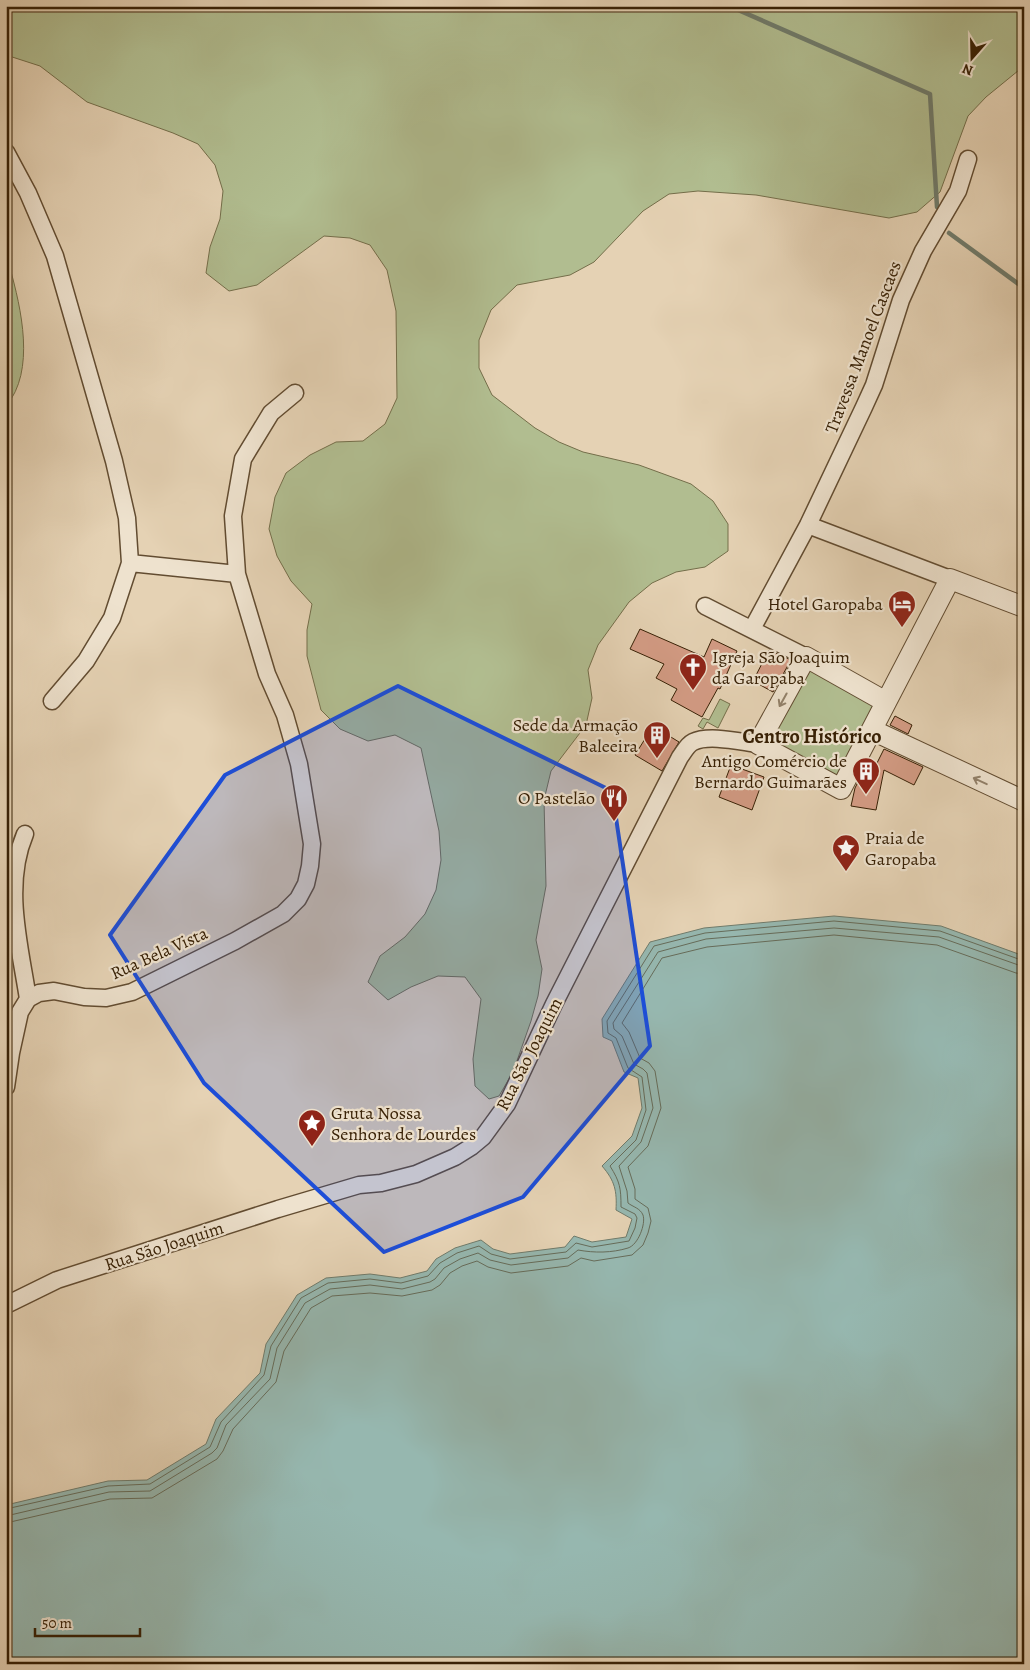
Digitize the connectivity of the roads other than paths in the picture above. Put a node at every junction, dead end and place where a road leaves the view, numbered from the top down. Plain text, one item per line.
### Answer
1 (6, 152) edge
2 (968, 159) dead end
3 (295, 393) dead end
4 (808, 525) junction
5 (130, 563) junction
6 (236, 574) junction
7 (950, 579) junction
8 (705, 606) dead end
9 (1024, 607) edge
10 (752, 629) junction
11 (806, 657) junction
12 (52, 701) dead end
13 (886, 702) junction
14 (872, 730) junction
15 (758, 744) junction
16 (1024, 801) edge
17 (25, 834) dead end
18 (28, 999) junction
19 (6, 1087) edge
20 (6, 1305) edge

1 - 5 street
2 - 4 street, Travessa Manoel Cascaes
3 - 6 street, Rua Bela Vista
4 - 7 street
4 - 10 street, Travessa Manoel Cascaes
5 - 6 street
5 - 12 street
6 - 18 street, Rua Bela Vista
7 - 9 street
7 - 13 street
8 - 10 street
10 - 11 street
11 - 13 street
11 -> 15 street
13 - 14 street
14 - 15 street, Rua São Joaquim
16 -> 14 street
15 - 20 street, Rua São Joaquim
17 - 18 street
18 - 19 street

